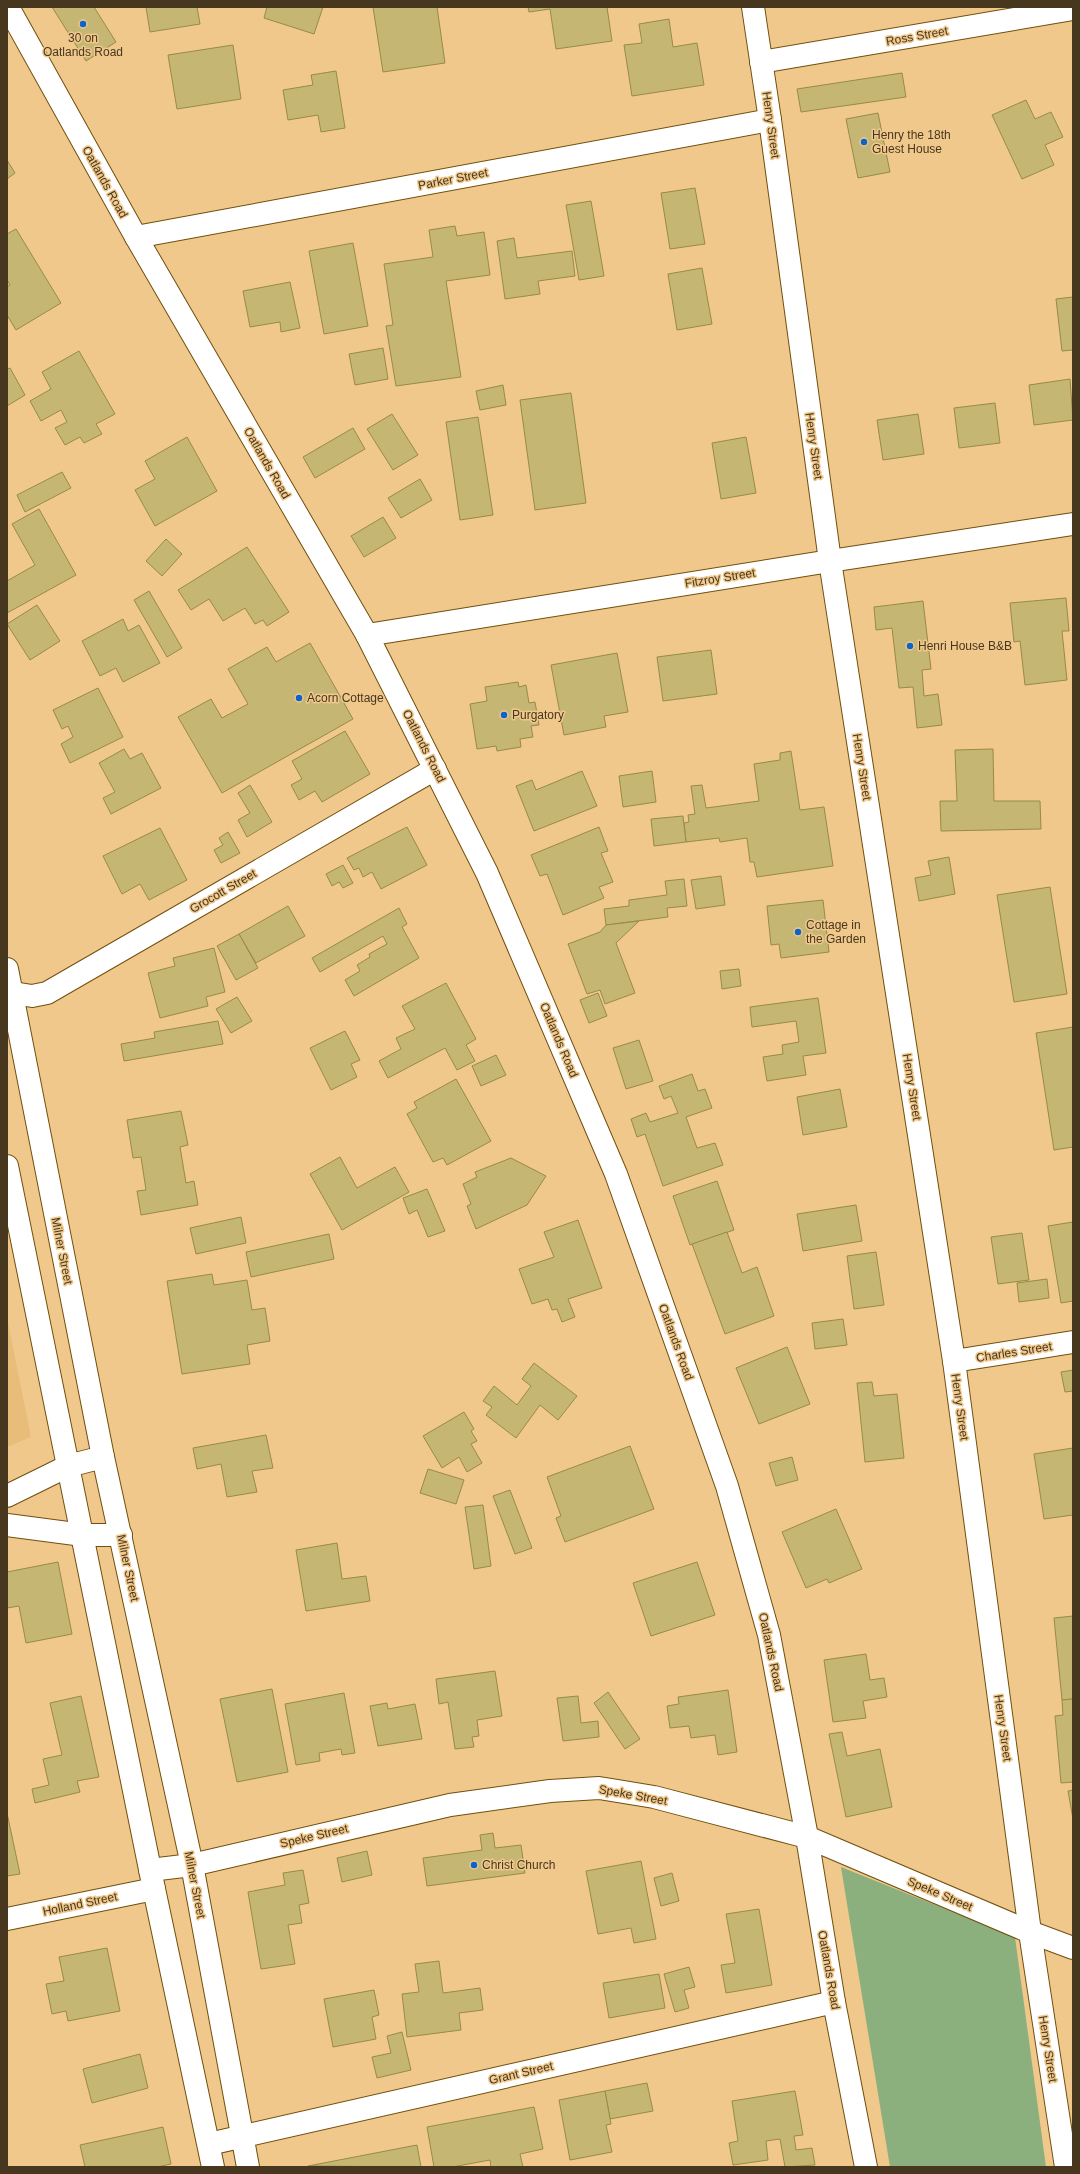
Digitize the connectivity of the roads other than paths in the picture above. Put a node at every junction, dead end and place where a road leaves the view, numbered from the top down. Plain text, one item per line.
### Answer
1 (8, 7) edge
2 (753, 7) edge
3 (1073, 9) edge
4 (761, 62) junction
5 (770, 120) junction
6 (136, 237) junction
7 (1073, 524) edge
8 (830, 561) junction
9 (367, 635) junction
10 (435, 769) junction
11 (7, 969) edge
12 (9, 993) edge
13 (7, 1166) edge
14 (1073, 1342) edge
15 (954, 1361) junction
16 (104, 1457) junction
17 (68, 1466) junction
18 (7, 1496) edge
19 (7, 1525) edge
20 (121, 1534) junction
21 (83, 1535) junction
22 (807, 1837) junction
23 (192, 1865) junction
24 (152, 1880) junction
25 (7, 1919) edge
26 (1030, 1932) junction
27 (1073, 1948) edge
28 (834, 2002) junction
29 (242, 2137) junction
30 (209, 2144) junction
31 (213, 2167) edge
32 (248, 2167) edge
33 (866, 2167) edge
34 (1066, 2167) edge

1 - 6 street, Oatlands Road
2 - 4 street, Henry Street
3 - 4 street, Ross Street
4 - 5 street, Henry Street
5 - 6 street, Parker Street
5 - 8 street, Henry Street
6 - 9 street, Oatlands Road
7 - 8 street, Fitzroy Street
8 - 9 street, Fitzroy Street
8 - 15 street, Henry Street
9 - 10 street, Oatlands Road
10 - 12 street, Grocott Street
10 - 22 street, Oatlands Road
11 - 12 street, Milner Street
12 - 16 street, Milner Street
13 - 17 street
14 - 15 street, Charles Street
15 - 26 street, Henry Street
16 - 17 street
16 - 20 street, Milner Street
17 - 18 street
17 - 21 street
19 - 21 street
20 - 21 street
20 - 23 street, Milner Street
21 - 24 street
22 - 23 street, Speke Street
22 - 26 street, Speke Street
22 - 28 street, Oatlands Road
23 - 24 street, Speke Street
23 - 29 street, Milner Street
24 - 25 street, Holland Street
24 - 30 street
26 - 27 street, Speke Street
26 - 34 street, Henry Street
28 - 29 street, Grant Street
28 - 33 street, Oatlands Road
29 - 30 street, Grant Street
29 - 32 street, Milner Street
30 - 31 street

